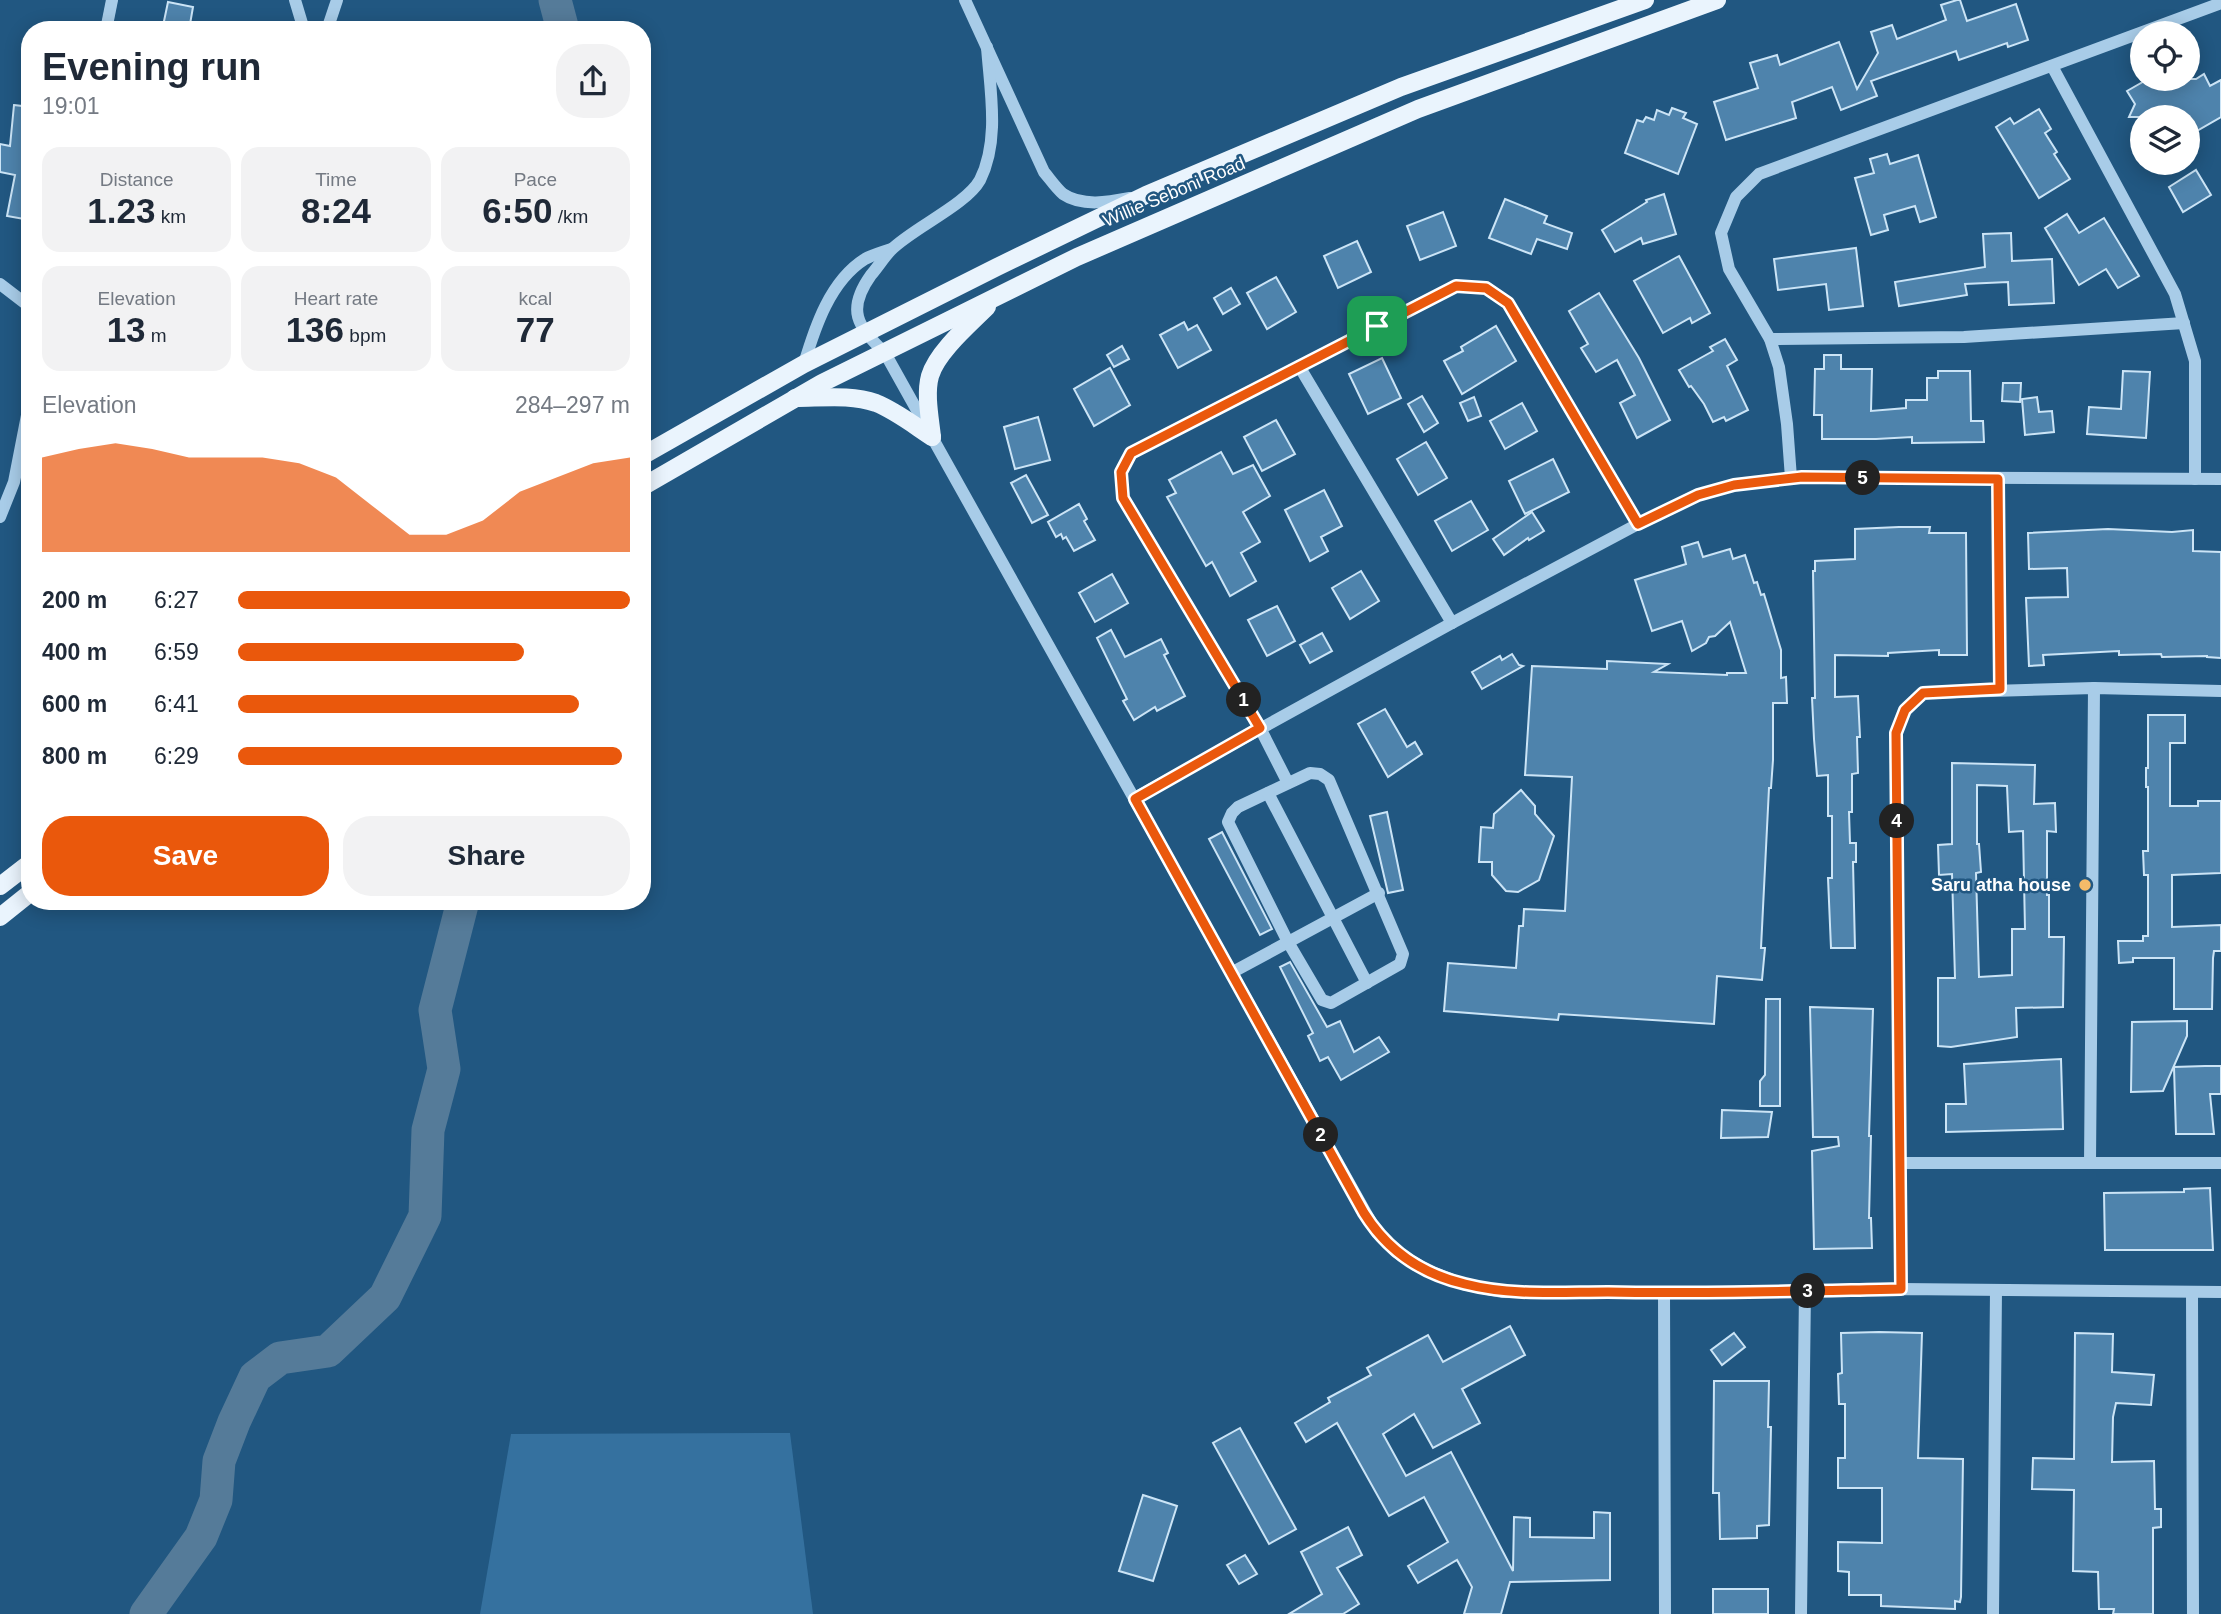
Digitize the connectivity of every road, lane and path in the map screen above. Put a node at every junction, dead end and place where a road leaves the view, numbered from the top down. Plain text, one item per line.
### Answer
1 (112, 0) edge
2 (295, 0) edge
3 (337, 0) edge
4 (965, 0) edge
5 (1644, 0) edge
6 (1717, 0) edge
7 (2221, 3) edge
8 (1611, 7) edge
9 (108, 21) edge
10 (301, 21) edge
11 (330, 21) edge
12 (987, 47) junction
13 (2052, 66) junction
14 (1146, 195) junction
15 (892, 249) junction
16 (0, 284) edge
17 (996, 297) junction
18 (21, 300) edge
19 (2184, 323) junction
20 (866, 334) junction
21 (1770, 339) junction
22 (885, 353) junction
23 (804, 364) junction
24 (1299, 366) junction
25 (795, 398) junction
26 (932, 437) junction
27 (21, 446) edge
28 (651, 451) edge
29 (1791, 478) junction
30 (1998, 479) junction
31 (2195, 479) junction
32 (2221, 480) edge
33 (651, 481) edge
34 (0, 517) edge
35 (1638, 524) junction
36 (1452, 624) junction
37 (2094, 688) junction
38 (2000, 689) junction
39 (2221, 691) edge
40 (1260, 728) junction
41 (1289, 783) junction
42 (1268, 793) junction
43 (1135, 799) junction
44 (21, 870) edge
45 (0, 886) edge
46 (1378, 893) junction
47 (21, 900) edge
48 (0, 917) edge
49 (1332, 918) junction
50 (1288, 942) junction
51 (1231, 973) junction
52 (1367, 983) junction
53 (1900, 1163) junction
54 (2090, 1163) junction
55 (2221, 1163) edge
56 (1901, 1289) junction
57 (1996, 1290) junction
58 (1805, 1291) junction
59 (2192, 1292) junction
60 (2221, 1292) edge
61 (1664, 1293) junction
62 (1665, 1614) edge
63 (1801, 1614) edge
64 (1993, 1614) edge
65 (2193, 1614) edge

1 - 9 street
2 - 10 street
3 - 11 street
4 - 12 street
5 - 8 main road, Willie Seboni Road
6 - 17 main road, Willie Seboni Road
7 - 13 street
8 - 14 main road, Willie Seboni Road
12 - 14 street
12 - 15 street
13 - 19 street
13 - 21 street
14 - 20 main road, Willie Seboni Road
15 - 20 street
15 - 23 street
16 - 18 street
17 - 22 main road, Willie Seboni Road
17 - 26 main road
19 - 21 street
19 - 31 street
20 - 22 street
20 - 23 main road, Willie Seboni Road
21 - 29 street
22 - 25 main road, Willie Seboni Road
22 - 26 street
23 - 28 main road, Willie Seboni Road
24 - 35 street
24 - 36 street
24 - 40 street
25 - 26 main road
25 - 33 main road, Willie Seboni Road
26 - 43 street
27 - 34 street
29 - 30 street
29 - 35 street
30 - 31 street
30 - 38 street
31 - 32 street
35 - 36 street
36 - 40 street
37 - 38 street
37 - 39 street
37 - 54 street
38 - 53 street
40 - 41 street
40 - 43 street
41 - 42 street
41 - 46 street
42 - 49 street
42 - 50 street
43 - 51 street
44 - 45 main road
46 - 49 street
46 - 52 street
47 - 48 main road
49 - 50 street
49 - 52 street
50 - 51 street
50 - 52 street
51 - 61 street
53 - 54 street
53 - 56 street
54 - 55 street
56 - 57 street
56 - 58 street
57 - 59 street
57 - 64 street
58 - 61 street
58 - 63 street
59 - 60 street
59 - 65 street
61 - 62 street

